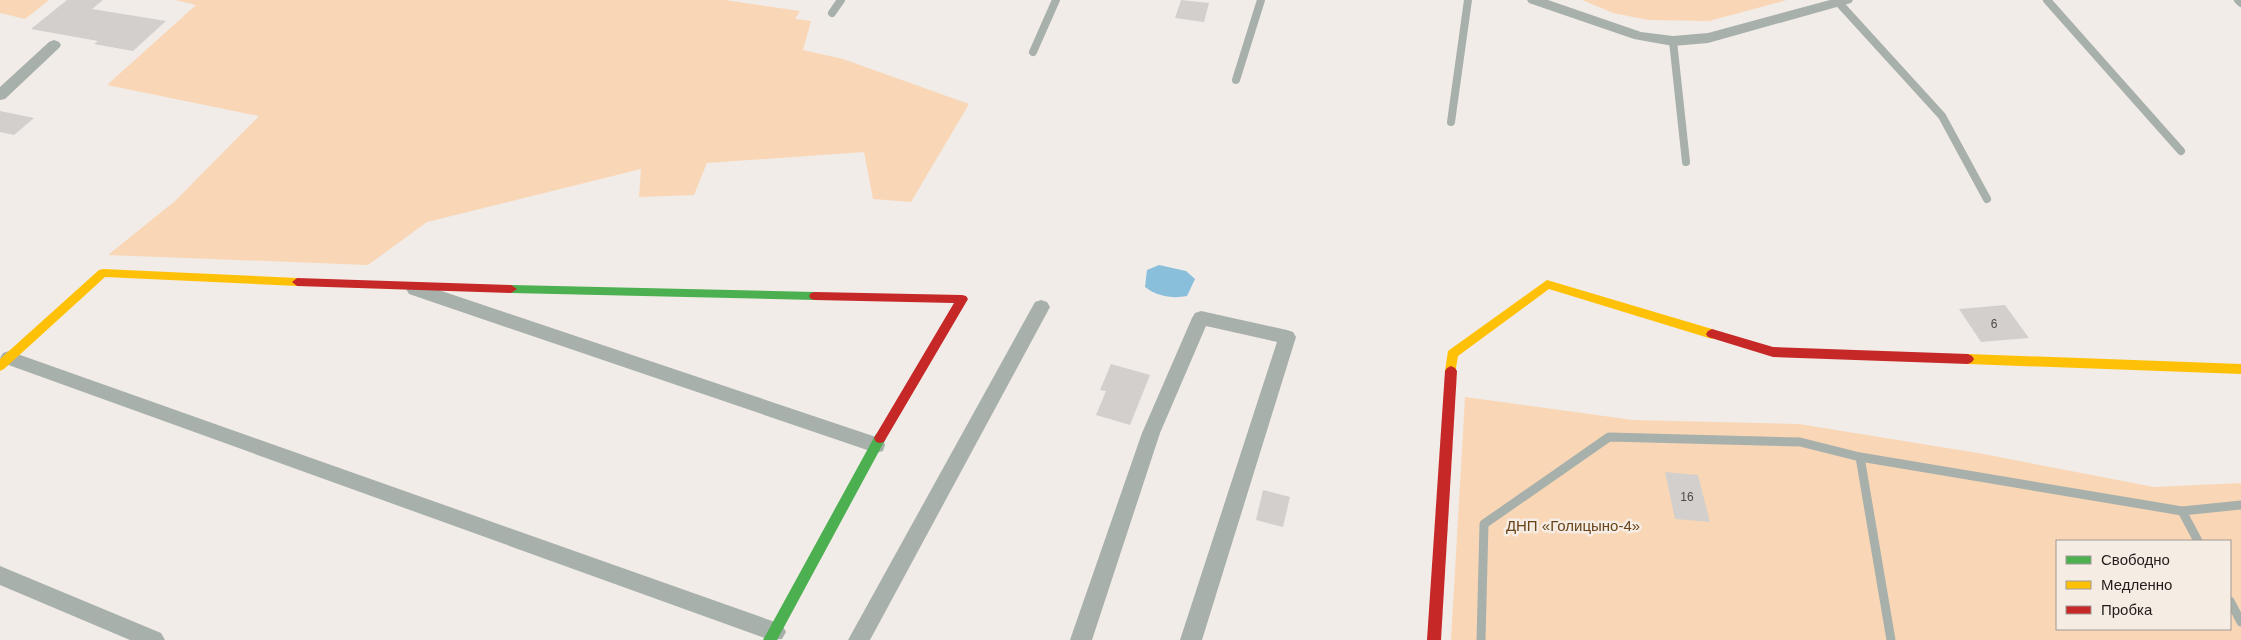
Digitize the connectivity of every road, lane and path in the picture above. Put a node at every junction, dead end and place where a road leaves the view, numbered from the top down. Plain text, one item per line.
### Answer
1 (840, 0) edge
2 (1056, 0) edge
3 (1261, 0) edge
4 (1468, 0) edge
5 (1534, 0) edge
6 (2047, 0) edge
7 (2238, 0) edge
8 (1842, 1) edge
9 (2241, 3) edge
10 (832, 13) dead end
11 (1673, 41) junction
12 (54, 45) dead end
13 (1033, 52) dead end
14 (1236, 80) dead end
15 (0, 95) edge
16 (1451, 122) dead end
17 (2181, 151) dead end
18 (1686, 162) dead end
19 (1987, 198) dead end
20 (408, 287) junction
21 (1041, 307) dead end
22 (4, 362) edge
23 (2241, 369) edge
24 (876, 445) junction
25 (1860, 457) junction
26 (2241, 505) edge
27 (2182, 510) junction
28 (2197, 540) edge
29 (0, 575) edge
30 (2231, 603) edge
31 (2241, 622) edge
32 (772, 636) edge
33 (154, 640) edge
34 (859, 640) edge
35 (1081, 640) edge
36 (1191, 640) edge
37 (1434, 640) edge
38 (1481, 640) edge
39 (1891, 640) edge

1 - 10 lane
2 - 13 lane
3 - 14 lane
4 - 16 lane
5 - 11 street
6 - 17 lane
7 - 9 lane
8 - 11 street
8 - 19 lane
11 - 18 lane
12 - 15 street
20 - 22 street
20 - 24 street
20 - 24 street
21 - 34 street
22 - 32 street
23 - 37 street
24 - 32 street
25 - 27 lane
25 - 38 lane
25 - 39 lane
26 - 27 lane
27 - 28 lane
29 - 33 street
30 - 31 lane
35 - 36 street

